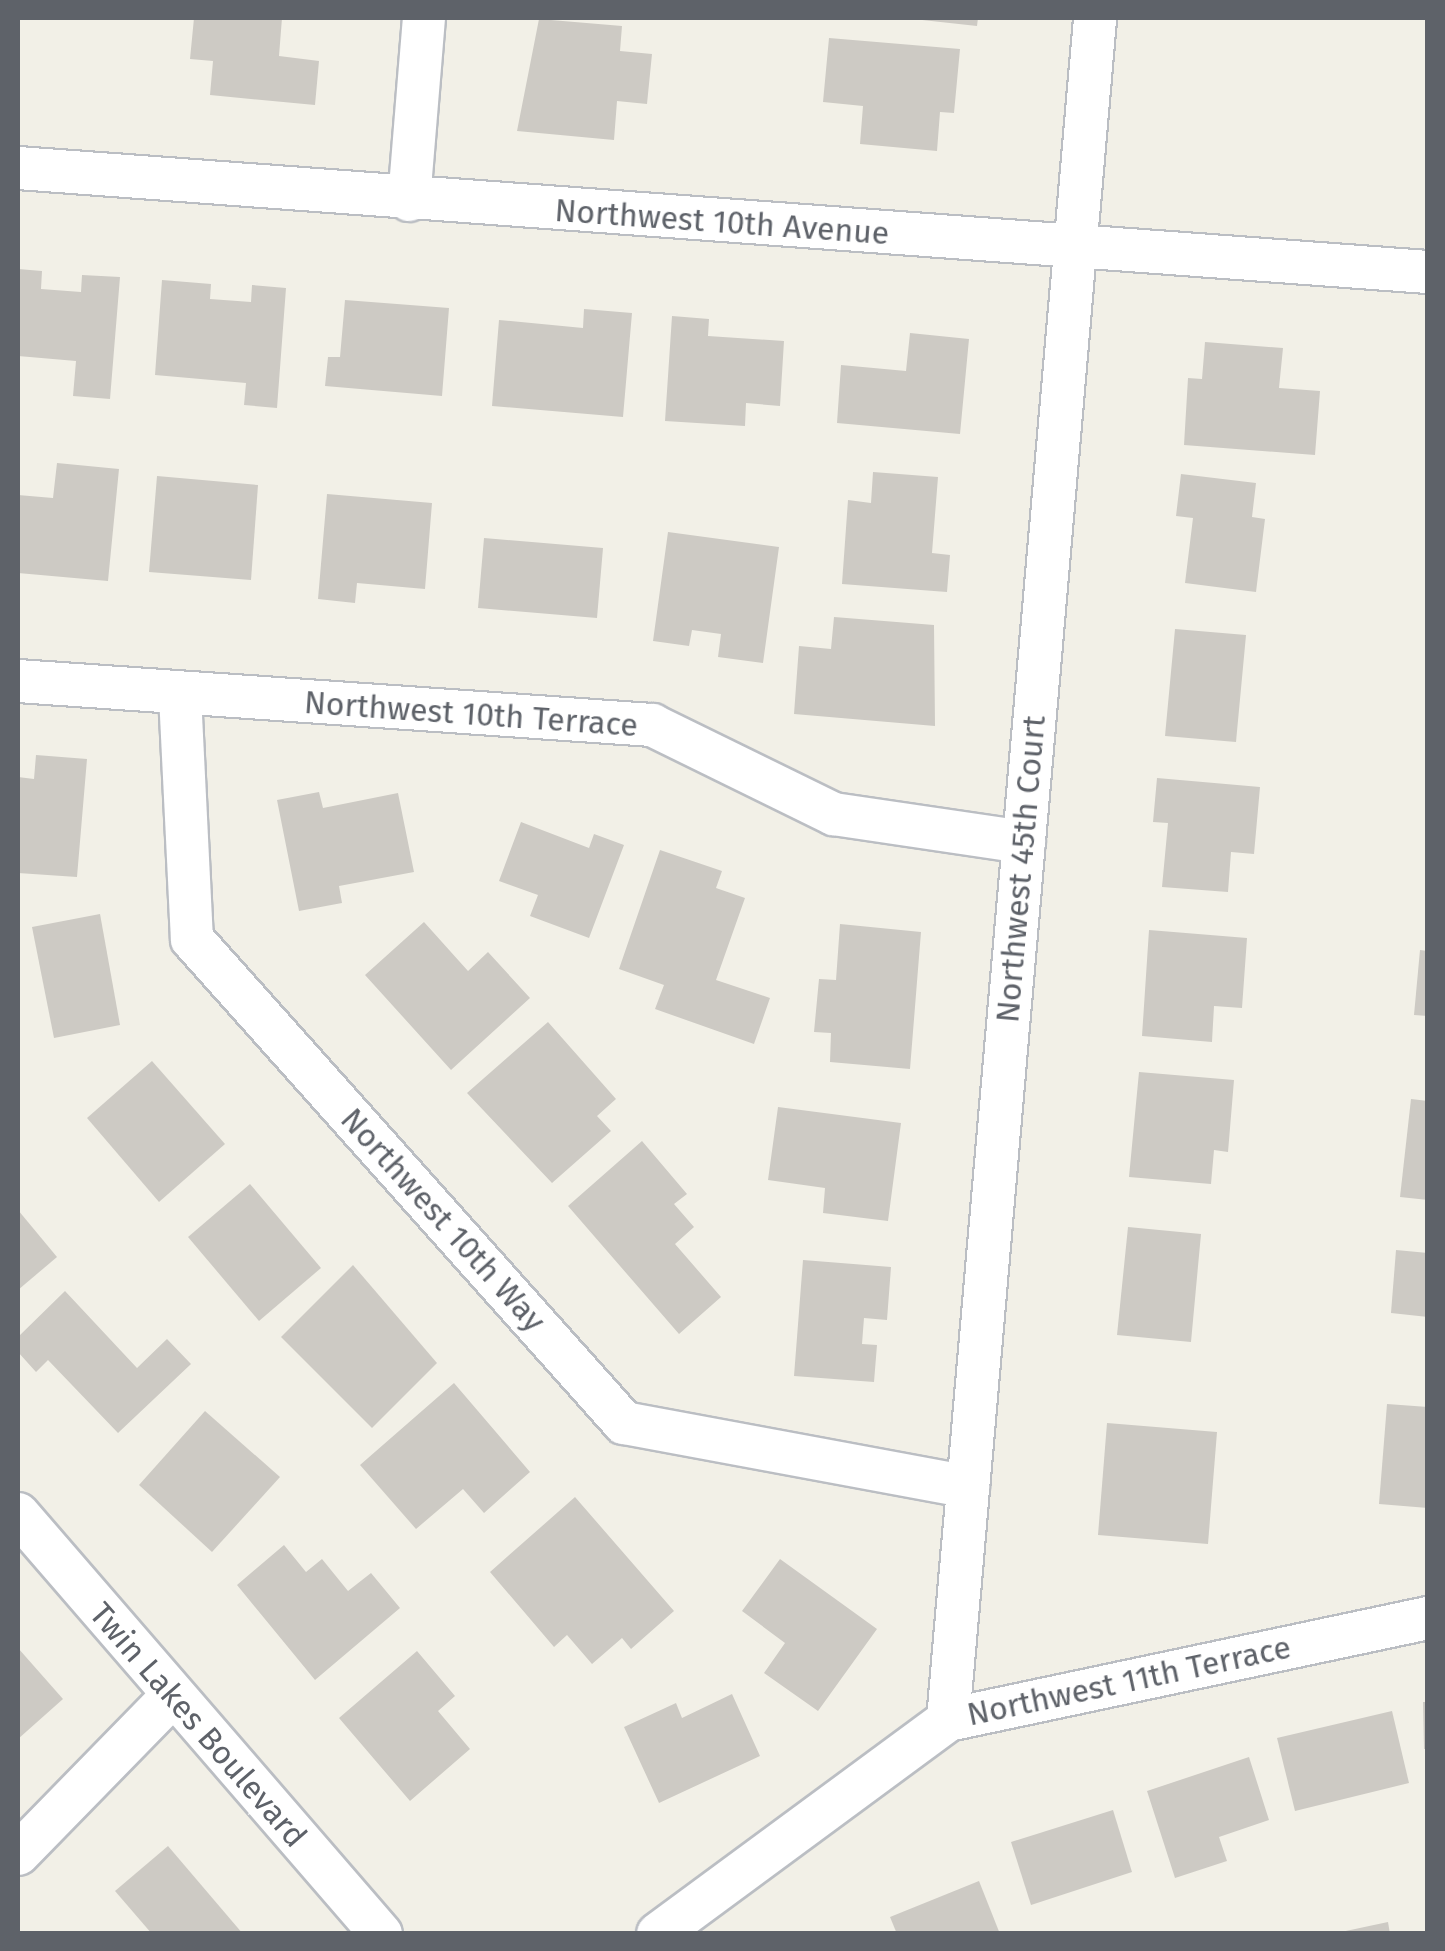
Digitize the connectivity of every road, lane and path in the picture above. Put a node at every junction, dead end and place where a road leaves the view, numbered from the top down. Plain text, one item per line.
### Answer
1 (424, 18) edge
2 (1095, 18) edge
3 (18, 168) edge
4 (409, 200) junction
5 (1078, 245) junction
6 (1428, 272) edge
7 (18, 681) edge
8 (180, 695) junction
9 (1024, 842) junction
10 (968, 1488) junction
11 (18, 1514) edge
12 (1428, 1618) edge
13 (170, 1698) junction
14 (948, 1720) junction
15 (18, 1854) edge
16 (380, 1934) edge
17 (658, 1934) edge

1 - 4 street
2 - 5 street, Northwest 45th Court
3 - 4 street, Northwest 10th Avenue
4 - 5 street, Northwest 10th Avenue
5 - 6 street, Northwest 10th Avenue
5 - 9 street, Northwest 45th Court
7 - 8 street, Northwest 10th Terrace
8 - 9 street, Northwest 10th Terrace
8 - 10 street, Northwest 10th Way
9 - 10 street, Northwest 45th Court
10 - 14 street, Northwest 45th Court
11 - 13 street, Twin Lakes Boulevard
12 - 14 street, Northwest 11th Terrace
13 - 15 street
13 - 16 street, Twin Lakes Boulevard
14 - 17 street, Northwest 11th Terrace

